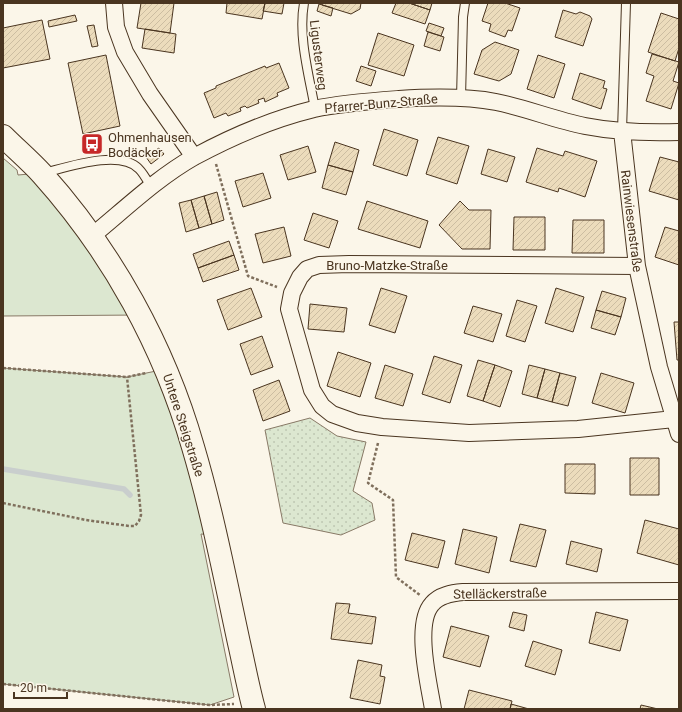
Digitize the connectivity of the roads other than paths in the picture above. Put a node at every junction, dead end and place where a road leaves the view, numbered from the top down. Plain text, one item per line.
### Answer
1 (114, 3) edge
2 (304, 3) edge
3 (465, 3) edge
4 (626, 3) edge
5 (461, 98) junction
6 (315, 109) junction
7 (622, 131) junction
8 (679, 132) edge
9 (3, 136) edge
10 (194, 157) junction
11 (42, 173) junction
12 (151, 187) junction
13 (92, 236) junction
14 (637, 266) junction
15 (674, 419) junction
16 (679, 434) edge
17 (679, 591) edge
18 (253, 706) edge
19 (433, 709) edge

1 - 10 street
2 - 6 lane, Ligusterweg
3 - 5 lane
4 - 7 lane, Rainwiesenstraße
5 - 6 street, Pfarrer-Bunz-Straße
5 - 7 street, Pfarrer-Bunz-Straße
6 - 10 street, Pfarrer-Bunz-Straße
7 - 8 street, Pfarrer-Bunz-Straße
7 - 14 street, Rainwiesenstraße
9 - 11 street, Untere Steigstraße
10 - 12 street, Pfarrer-Bunz-Straße
11 - 12 lane
11 - 13 street, Untere Steigstraße
12 - 13 street, Pfarrer-Bunz-Straße
13 - 18 street, Untere Steigstraße
14 - 15 street, Rainwiesenstraße
14 - 15 street, Bruno-Matzke-Straße
15 - 16 street, Rainwiesenstraße
17 - 19 street, Stelläckerstraße

